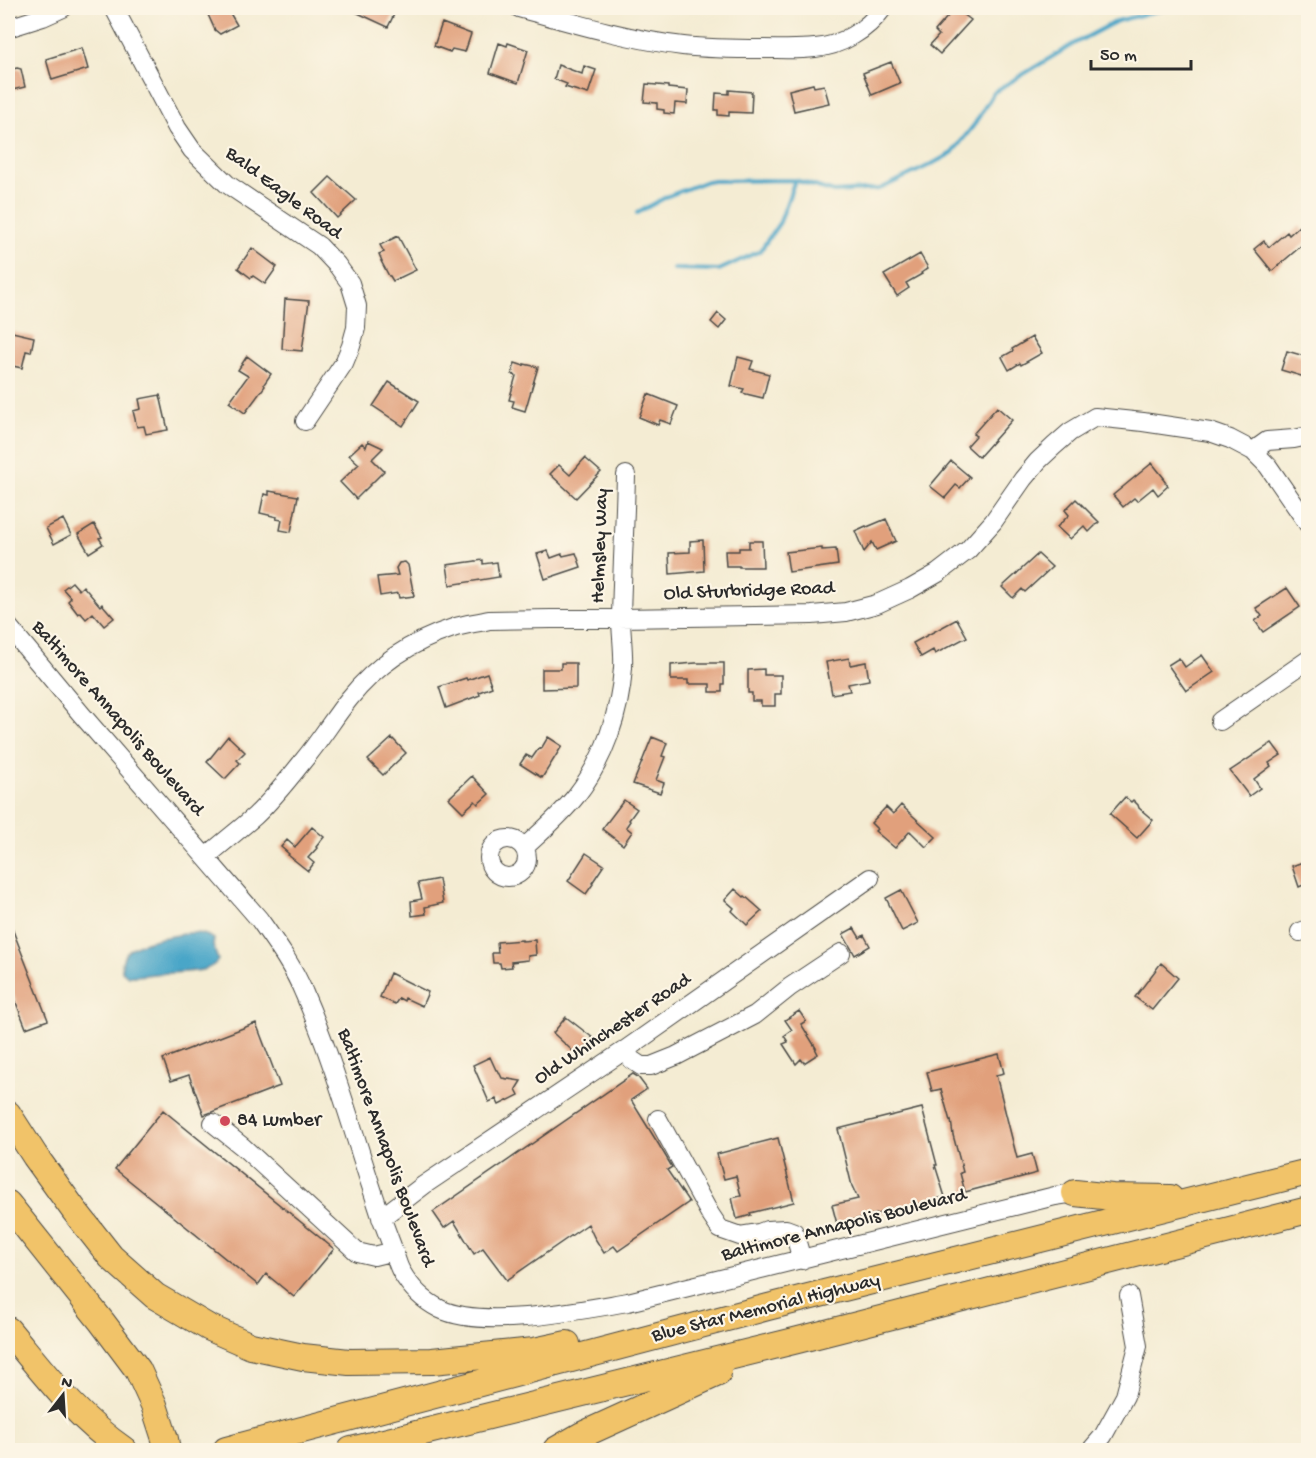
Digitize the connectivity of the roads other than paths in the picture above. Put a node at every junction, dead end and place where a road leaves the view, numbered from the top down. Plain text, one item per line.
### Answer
1 (63, 8) edge
2 (114, 8) edge
3 (519, 8) edge
4 (883, 8) edge
5 (8, 28) edge
6 (305, 421) dead end
7 (1308, 436) edge
8 (1253, 451) junction
9 (626, 475) dead end
10 (1308, 524) edge
11 (621, 618) junction
12 (8, 626) edge
13 (1308, 660) edge
14 (1220, 721) dead end
15 (524, 848) dead end
16 (206, 857) junction
17 (870, 878) dead end
18 (841, 953) dead end
19 (625, 1050) junction
20 (8, 1114) edge
21 (658, 1119) dead end
22 (213, 1123) dead end
23 (1308, 1172) edge
24 (1075, 1193) junction
25 (1205, 1198) junction
26 (8, 1204) edge
27 (1308, 1210) edge
28 (381, 1218) junction
29 (1069, 1233) junction
30 (394, 1251) junction
31 (802, 1260) junction
32 (1129, 1296) dead end
33 (768, 1307) junction
34 (8, 1330) edge
35 (798, 1340) junction
36 (8, 1345) edge
37 (76, 1410) junction
38 (575, 1443) edge
39 (124, 1450) edge
40 (167, 1450) edge
41 (226, 1450) edge
42 (351, 1450) edge
43 (556, 1450) edge
44 (1091, 1450) edge

1 - 5 street
2 - 6 street, Bald Eagle Road
3 - 4 street
7 - 8 street
8 - 10 street, Old Sturbridge Road
8 - 11 street, Old Sturbridge Road
9 - 11 street, Helmsley Way
11 - 15 street, Helmsley Way
11 - 16 street, Old Sturbridge Road
12 - 16 street, Baltimore Annapolis Boulevard
13 - 14 street
16 - 28 street, Baltimore Annapolis Boulevard
17 - 19 street, Old Whinchester Road
18 - 19 street
19 - 28 street, Old Whinchester Road
20 - 33 highway
21 - 31 street
22 - 30 street
23 - 25 highway, Blue Star Memorial Highway
24 - 25 highway
24 - 29 highway
24 - 31 street, Baltimore Annapolis Boulevard
25 - 29 highway, Blue Star Memorial Highway
26 - 40 highway
27 - 35 highway, Blue Star Memorial Highway
28 - 30 street, Baltimore Annapolis Boulevard
29 - 33 highway, Blue Star Memorial Highway
30 - 31 street, Baltimore Annapolis Boulevard
32 - 44 street
33 - 41 highway, Blue Star Memorial Highway
34 - 37 highway
35 - 38 highway
35 - 42 highway, Blue Star Memorial Highway
36 - 37 highway
37 - 39 highway
38 - 43 highway

